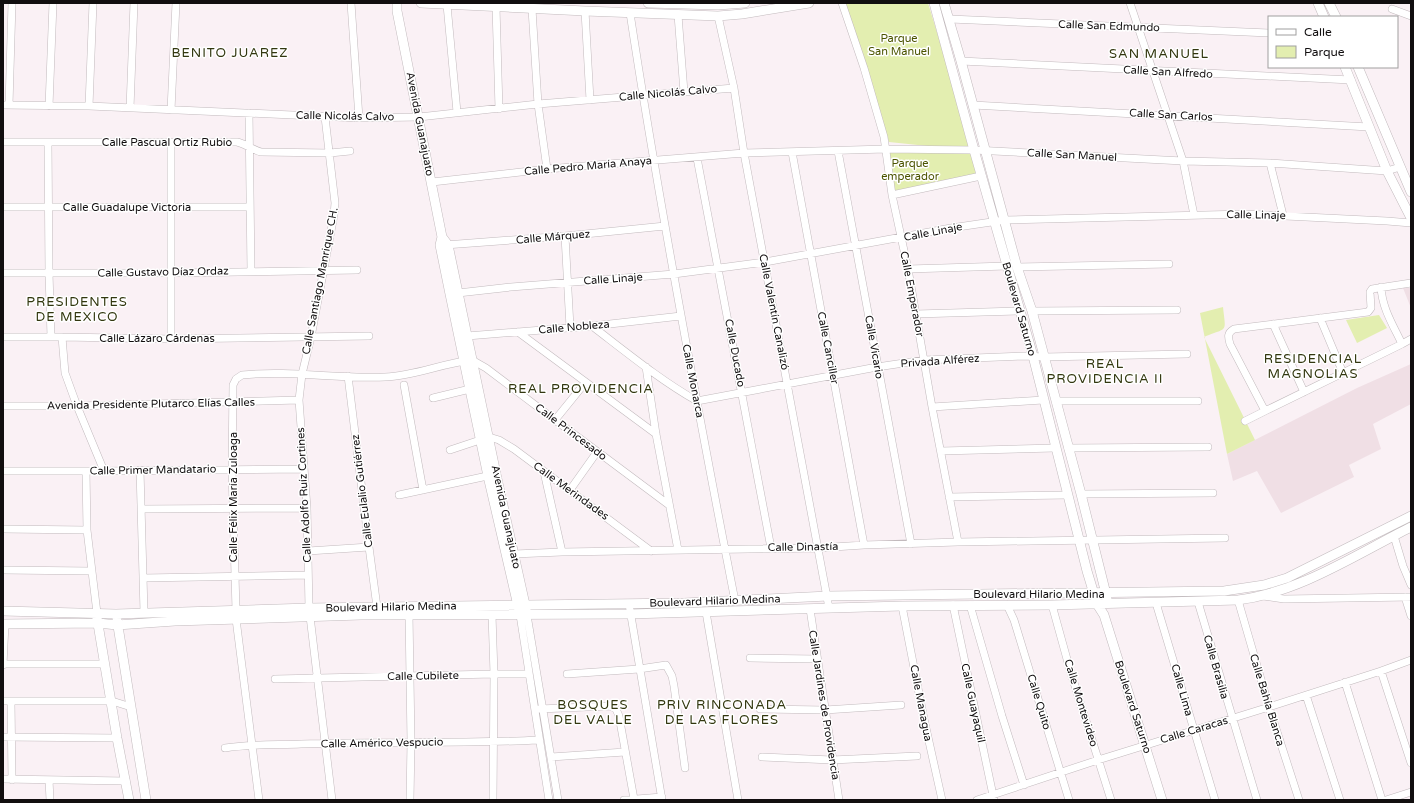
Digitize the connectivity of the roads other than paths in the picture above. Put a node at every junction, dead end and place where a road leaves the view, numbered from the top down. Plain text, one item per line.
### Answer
1 (12, 3) edge
2 (53, 3) edge
3 (93, 3) edge
4 (134, 3) edge
5 (176, 3) edge
6 (351, 3) edge
7 (390, 3) edge
8 (420, 3) edge
9 (648, 3) edge
10 (657, 3) edge
11 (745, 3) edge
12 (809, 3) edge
13 (842, 3) edge
14 (934, 3) edge
15 (944, 3) edge
16 (1130, 3) edge
17 (1318, 3) edge
18 (1330, 3) edge
19 (447, 5) junction
20 (397, 7) edge
21 (496, 7) junction
22 (761, 7) edge
23 (532, 9) junction
24 (1392, 9) dead end
25 (584, 11) junction
26 (630, 13) junction
27 (678, 15) junction
28 (718, 16) junction
29 (1324, 16) edge
30 (1336, 16) edge
31 (1411, 16) edge
32 (950, 19) junction
33 (1139, 27) junction
34 (1268, 33) edge
35 (962, 61) junction
36 (1345, 68) edge
37 (1358, 68) edge
38 (1154, 71) junction
39 (1351, 80) junction
40 (734, 88) junction
41 (684, 92) junction
42 (642, 95) junction
43 (590, 100) junction
44 (538, 104) junction
45 (6, 105) edge
46 (973, 105) junction
47 (48, 106) junction
48 (89, 106) junction
49 (130, 108) junction
50 (499, 108) junction
51 (170, 110) junction
52 (457, 112) junction
53 (249, 113) junction
54 (1168, 115) junction
55 (325, 116) junction
56 (419, 117) junction
57 (359, 118) junction
58 (1369, 126) junction
59 (3, 142) edge
60 (48, 142) junction
61 (171, 142) junction
62 (250, 147) junction
63 (886, 148) junction
64 (838, 150) junction
65 (974, 150) junction
66 (350, 151) dead end
67 (986, 151) junction
68 (792, 152) junction
69 (330, 153) junction
70 (744, 154) junction
71 (698, 158) junction
72 (653, 160) junction
73 (1183, 161) junction
74 (1270, 163) junction
75 (1400, 167) junction
76 (547, 169) junction
77 (1388, 171) junction
78 (981, 176) junction
79 (432, 182) junction
80 (1411, 192) edge
81 (892, 195) junction
82 (49, 206) junction
83 (3, 207) edge
84 (171, 207) junction
85 (250, 207) junction
86 (1194, 215) junction
87 (1283, 215) junction
88 (1411, 218) edge
89 (1005, 220) junction
90 (994, 221) junction
91 (1411, 223) edge
92 (665, 226) junction
93 (565, 236) junction
94 (901, 238) junction
95 (443, 242) junction
96 (856, 246) junction
97 (810, 254) junction
98 (765, 262) junction
99 (1169, 264) dead end
100 (1007, 266) junction
101 (1017, 267) junction
102 (718, 268) junction
103 (908, 268) junction
104 (357, 270) dead end
105 (251, 271) junction
106 (323, 271) junction
107 (3, 273) edge
108 (49, 273) junction
109 (171, 273) junction
110 (674, 274) junction
111 (567, 282) junction
112 (1411, 283) edge
113 (1381, 287) junction
114 (458, 293) junction
115 (1177, 310) dead end
116 (1032, 311) junction
117 (1020, 312) junction
118 (916, 314) junction
119 (681, 316) junction
120 (1320, 318) junction
121 (1273, 324) junction
122 (592, 326) junction
123 (570, 327) junction
124 (518, 332) junction
125 (370, 336) dead end
126 (467, 336) junction
127 (3, 337) edge
128 (52, 337) junction
129 (62, 337) junction
130 (311, 337) junction
131 (171, 339) junction
132 (1411, 339) edge
133 (1402, 344) junction
134 (1187, 354) dead end
135 (1032, 356) junction
136 (1044, 357) junction
137 (468, 360) junction
138 (924, 360) junction
139 (646, 368) junction
140 (877, 368) junction
141 (1343, 373) junction
142 (302, 374) junction
143 (348, 376) junction
144 (833, 376) junction
145 (585, 383) junction
146 (404, 385) dead end
147 (788, 385) junction
148 (470, 389) junction
149 (1304, 392) junction
150 (743, 393) junction
151 (433, 398) dead end
152 (299, 400) junction
153 (1043, 400) junction
154 (697, 401) junction
155 (1056, 401) junction
156 (1198, 401) dead end
157 (233, 403) junction
158 (3, 406) edge
159 (77, 406) junction
160 (932, 407) junction
161 (1265, 411) junction
162 (554, 420) junction
163 (1245, 421) dead end
164 (656, 434) junction
165 (485, 438) junction
166 (1208, 447) dead end
167 (1055, 448) junction
168 (1068, 448) junction
169 (450, 450) dead end
170 (941, 451) junction
171 (597, 452) junction
172 (304, 468) junction
173 (140, 470) junction
174 (232, 470) junction
175 (3, 471) edge
176 (86, 471) junction
177 (104, 471) junction
178 (544, 472) junction
179 (492, 475) junction
180 (423, 490) junction
181 (570, 490) junction
182 (1213, 493) dead end
183 (1081, 494) junction
184 (399, 495) dead end
185 (1068, 495) junction
186 (949, 497) junction
187 (669, 505) junction
188 (233, 508) junction
189 (307, 508) junction
190 (141, 509) junction
191 (1411, 516) edge
192 (1411, 527) edge
193 (3, 529) edge
194 (87, 530) junction
195 (1394, 536) junction
196 (1225, 538) dead end
197 (1079, 540) junction
198 (1092, 541) junction
199 (958, 542) junction
200 (911, 544) junction
201 (864, 545) junction
202 (369, 547) junction
203 (771, 548) junction
204 (818, 548) junction
205 (678, 550) junction
206 (725, 550) junction
207 (308, 551) junction
208 (651, 551) junction
209 (562, 552) junction
210 (514, 554) junction
211 (3, 570) edge
212 (91, 571) junction
213 (308, 575) junction
214 (234, 576) junction
215 (143, 578) junction
216 (1411, 585) edge
217 (1093, 593) junction
218 (1106, 593) junction
219 (828, 596) junction
220 (1262, 596) junction
221 (1408, 597) edge
222 (1238, 600) junction
223 (735, 601) junction
224 (1198, 602) junction
225 (1107, 603) junction
226 (1156, 603) junction
227 (629, 604) junction
228 (1097, 604) junction
229 (521, 605) junction
230 (953, 605) junction
231 (970, 605) junction
232 (1007, 605) junction
233 (1052, 605) junction
234 (902, 606) junction
235 (377, 607) junction
236 (829, 608) junction
237 (810, 609) junction
238 (563, 610) junction
239 (3, 611) edge
240 (144, 612) junction
241 (309, 612) junction
242 (706, 612) junction
243 (97, 613) junction
244 (116, 614) junction
245 (236, 614) junction
246 (409, 614) junction
247 (630, 614) junction
248 (492, 615) junction
249 (524, 615) junction
250 (1104, 615) junction
251 (1411, 616) edge
252 (98, 623) junction
253 (4, 624) edge
254 (117, 624) junction
255 (750, 658) dead end
256 (817, 659) junction
257 (1411, 660) edge
258 (3, 664) edge
259 (105, 664) junction
260 (639, 669) junction
261 (1381, 671) junction
262 (494, 674) junction
263 (529, 674) junction
264 (567, 674) dead end
265 (410, 677) junction
266 (317, 678) junction
267 (275, 679) dead end
268 (1345, 682) junction
269 (1306, 695) junction
270 (3, 701) edge
271 (11, 702) junction
272 (112, 702) junction
273 (901, 705) dead end
274 (131, 707) junction
275 (1269, 707) junction
276 (543, 709) junction
277 (760, 709) dead end
278 (535, 710) junction
279 (825, 710) junction
280 (1231, 719) junction
281 (1194, 731) junction
282 (3, 737) edge
283 (11, 737) junction
284 (117, 738) junction
285 (539, 740) junction
286 (411, 742) junction
287 (493, 742) junction
288 (326, 744) junction
289 (252, 746) junction
290 (1145, 746) junction
291 (225, 748) dead end
292 (625, 752) junction
293 (550, 756) junction
294 (916, 756) dead end
295 (762, 757) dead end
296 (832, 760) junction
297 (1098, 760) junction
298 (1411, 763) edge
299 (685, 768) dead end
300 (1060, 772) junction
301 (3, 780) edge
302 (12, 780) junction
303 (49, 780) junction
304 (126, 781) junction
305 (1024, 785) junction
306 (1411, 792) edge
307 (662, 798) edge
308 (994, 798) edge
309 (50, 800) edge
310 (129, 800) edge
311 (146, 800) edge
312 (259, 800) edge
313 (332, 800) edge
314 (410, 800) edge
315 (493, 800) edge
316 (549, 800) edge
317 (558, 800) edge
318 (624, 800) edge
319 (634, 800) edge
320 (738, 800) edge
321 (839, 800) edge
322 (942, 800) edge
323 (977, 800) edge
324 (1069, 800) edge
325 (1111, 800) edge
326 (1162, 800) edge
327 (1215, 800) edge
328 (1257, 800) edge
329 (1299, 800) edge
330 (1340, 800) edge
331 (1382, 800) edge
332 (1386, 800) edge

1 - 45 street
2 - 47 street
3 - 48 street
4 - 49 street
5 - 51 street
6 - 57 street
7 - 20 street, Avenida Guanajuato
8 - 19 street
9 - 10 street
10 - 11 street
12 - 22 street
13 - 63 street, Calle Emperador
14 - 65 street, Boulevard Saturno
15 - 32 street, Boulevard Saturno
16 - 33 street
17 - 29 street
18 - 30 street
19 - 21 street
19 - 52 street
20 - 56 street, Avenida Guanajuato
21 - 23 street
21 - 50 street
22 - 28 street
23 - 25 street
23 - 44 street
24 - 31 street
25 - 26 street
25 - 43 street
26 - 27 street
26 - 42 street, Calle Monarca
27 - 28 street
27 - 41 street
28 - 40 street, Calle Valentín Canalizó
32 - 33 street, Calle San Edmundo
32 - 35 street, Boulevard Saturno
33 - 34 street, Calle San Edmundo
33 - 38 street
35 - 38 street, Calle San Alfredo
35 - 46 street, Boulevard Saturno
36 - 39 street
37 - 75 street
38 - 39 street, Calle San Alfredo
38 - 54 street
39 - 58 street
40 - 41 street, Calle Nicolás Calvo
40 - 70 street, Calle Valentín Canalizó
41 - 42 street, Calle Nicolás Calvo
42 - 43 street, Calle Nicolás Calvo
42 - 72 street, Calle Monarca
43 - 44 street, Calle Nicolás Calvo
44 - 50 street, Calle Nicolás Calvo
44 - 76 street
45 - 47 street, Calle Nicolás Calvo
46 - 54 street, Calle San Carlos
46 - 67 street, Boulevard Saturno
47 - 48 street, Calle Nicolás Calvo
48 - 49 street, Calle Nicolás Calvo
49 - 51 street, Calle Nicolás Calvo
50 - 52 street, Calle Nicolás Calvo
51 - 53 street, Calle Nicolás Calvo
52 - 56 street, Calle Nicolás Calvo
53 - 55 street, Calle Nicolás Calvo
53 - 62 street
54 - 58 street, Calle San Carlos
54 - 73 street
55 - 57 street, Calle Nicolás Calvo
55 - 69 street, Calle Santiago Manrique CH.
56 - 57 street, Calle Nicolás Calvo
56 - 79 street, Avenida Guanajuato
58 - 77 street
59 - 60 street, Calle Pascual Ortiz Rubio
60 - 61 street, Calle Pascual Ortiz Rubio
60 - 82 street
61 - 62 street, Calle Pascual Ortiz Rubio
61 - 84 street
62 - 69 street, Calle Pascual Ortiz Rubio
62 - 85 street
63 - 64 street, Calle San Manuel
63 - 65 street, Calle San Manuel
63 - 81 street, Calle Emperador
64 - 68 street, Calle San Manuel
64 - 96 street, Calle Vicario
65 - 67 street, Calle San Manuel
65 - 78 street, Boulevard Saturno
66 - 69 street, Calle Pascual Ortiz Rubio
67 - 73 street, Calle San Manuel
67 - 89 street, Boulevard Saturno
68 - 70 street, Calle San Manuel
68 - 97 street, Calle Canciller
69 - 106 street, Calle Santiago Manrique CH.
70 - 71 street, Calle Pedro María Anaya
70 - 98 street, Calle Valentín Canalizó
71 - 72 street, Calle Pedro María Anaya
71 - 102 street, Calle Ducado
72 - 76 street, Calle Pedro María Anaya
72 - 92 street, Calle Monarca
73 - 74 street, Calle San Manuel
73 - 86 street
74 - 77 street, Calle San Manuel
74 - 87 street
75 - 77 street, Calle San Manuel
75 - 80 street
76 - 79 street, Calle Pedro María Anaya
77 - 88 street
78 - 81 street
78 - 90 street, Boulevard Saturno
79 - 95 street, Avenida Guanajuato
81 - 94 street, Calle Emperador
82 - 83 street, Calle Guadalupe Victoria
82 - 84 street, Calle Guadalupe Victoria
82 - 108 street
84 - 85 street, Calle Guadalupe Victoria
84 - 109 street
85 - 105 street
86 - 87 street, Calle Linaje
86 - 89 street, Calle Linaje
87 - 91 street, Calle Linaje
89 - 90 street, Calle Linaje
89 - 101 street, Boulevard Saturno
90 - 94 street, Calle Linaje
90 - 100 street, Boulevard Saturno
92 - 93 street, Calle Márquez
92 - 110 street, Calle Monarca
93 - 95 street, Calle Márquez
93 - 111 street
94 - 96 street, Calle Linaje
94 - 103 street, Calle Emperador
95 - 114 street, Avenida Guanajuato
95 - 137 street, Avenida Guanajuato
96 - 97 street, Calle Linaje
96 - 140 street, Calle Vicario
97 - 98 street, Calle Linaje
97 - 144 street, Calle Canciller
98 - 102 street, Calle Linaje
98 - 147 street, Calle Valentín Canalizó
99 - 101 street
100 - 103 street
100 - 117 street, Boulevard Saturno
101 - 116 street, Boulevard Saturno
102 - 110 street, Calle Linaje
102 - 150 street, Calle Ducado
103 - 118 street, Calle Emperador
104 - 106 street, Calle Gustavo Díaz Ordaz
105 - 106 street, Calle Gustavo Díaz Ordaz
105 - 109 street, Calle Gustavo Díaz Ordaz
106 - 130 street, Calle Santiago Manrique CH.
107 - 108 street, Calle Gustavo Díaz Ordaz
108 - 109 street, Calle Gustavo Díaz Ordaz
108 - 128 street
109 - 131 street
110 - 111 street, Calle Linaje
110 - 119 street, Calle Monarca
111 - 114 street, Calle Linaje
111 - 123 street
112 - 113 street
113 - 120 street
113 - 133 street
114 - 126 street, Avenida Guanajuato
115 - 116 street
116 - 136 street, Boulevard Saturno
117 - 118 street
117 - 135 street, Boulevard Saturno
118 - 138 street, Calle Emperador
119 - 122 street, Calle Nobleza
119 - 154 street, Calle Monarca
120 - 121 street
120 - 141 street
121 - 149 street
121 - 161 street
122 - 123 street, Calle Nobleza
122 - 139 street
123 - 124 street, Calle Nobleza
124 - 126 street, Calle Nobleza
124 - 145 street
125 - 130 street, Calle Lázaro Cárdenas
126 - 137 street, Avenida Guanajuato
127 - 128 street, Calle Lázaro Cárdenas
128 - 129 street, Calle Lázaro Cárdenas
129 - 131 street, Calle Lázaro Cárdenas
129 - 159 street
130 - 131 street, Calle Lázaro Cárdenas
130 - 142 street, Calle Santiago Manrique CH.
132 - 133 street
133 - 141 street
134 - 136 street, Privada Alférez
135 - 136 street, Privada Alférez
135 - 138 street, Privada Alférez
135 - 153 street, Boulevard Saturno
136 - 155 street, Boulevard Saturno
137 - 143 street
137 - 148 street, Avenida Guanajuato
137 - 162 street, Calle Princesado
137 - 165 street, Avenida Guanajuato
138 - 140 street, Privada Alférez
138 - 160 street, Calle Emperador
139 - 154 street
139 - 164 street
140 - 144 street, Privada Alférez
140 - 200 street, Calle Vicario
141 - 149 street
142 - 143 street
142 - 152 street, Calle Adolfo Ruíz Cortines
142 - 157 street, Calle Félix María Zuloaga
143 - 202 street, Calle Eulalio Gutiérrez
144 - 147 street, Privada Alférez
144 - 201 street, Calle Canciller
145 - 162 street
145 - 164 street
146 - 180 street
147 - 150 street, Privada Alférez
147 - 204 street, Calle Valentín Canalizó
148 - 151 street
148 - 165 street, Avenida Guanajuato
149 - 161 street
150 - 154 street, Privada Alférez
150 - 203 street, Calle Ducado
152 - 157 street, Avenida Presidente Plutarco Elías Calles
152 - 172 street, Calle Adolfo Ruíz Cortines
153 - 160 street
153 - 167 street, Boulevard Saturno
154 - 206 street, Calle Monarca
155 - 156 street
155 - 168 street, Boulevard Saturno
157 - 159 street, Avenida Presidente Plutarco Elías Calles
157 - 174 street, Calle Félix María Zuloaga
158 - 159 street, Avenida Presidente Plutarco Elías Calles
159 - 177 street
160 - 170 street, Calle Emperador
161 - 163 street
162 - 171 street, Calle Princesado
164 - 187 street
165 - 169 street
165 - 178 street, Calle Merindades
165 - 179 street, Avenida Guanajuato
166 - 168 street
167 - 170 street
167 - 185 street, Boulevard Saturno
168 - 183 street, Boulevard Saturno
170 - 186 street, Calle Emperador
171 - 181 street
171 - 187 street, Calle Princesado
172 - 174 street, Calle Primer Mandatario
172 - 189 street, Calle Adolfo Ruíz Cortines
173 - 174 street, Calle Primer Mandatario
173 - 177 street, Calle Primer Mandatario
173 - 190 street
174 - 188 street, Calle Félix María Zuloaga
175 - 176 street, Calle Primer Mandatario
176 - 177 street, Calle Primer Mandatario
176 - 194 street
178 - 181 street, Calle Merindades
178 - 209 street
179 - 180 street
179 - 210 street, Avenida Guanajuato
179 - 229 street, Avenida Guanajuato
180 - 184 street
181 - 208 street, Calle Merindades
182 - 183 street
183 - 198 street, Boulevard Saturno
185 - 186 street
185 - 197 street, Boulevard Saturno
186 - 199 street, Calle Emperador
187 - 205 street
188 - 189 street
188 - 190 street
188 - 214 street, Calle Félix María Zuloaga
189 - 207 street, Calle Adolfo Ruíz Cortines
190 - 215 street
191 - 218 street, Boulevard Hilario Medina
192 - 195 street, Boulevard Hilario Medina
193 - 194 street
194 - 212 street
195 - 216 street
195 - 220 street, Boulevard Hilario Medina
196 - 198 street, Calle Dinastía
197 - 198 street, Calle Dinastía
197 - 199 street, Calle Dinastía
197 - 217 street, Boulevard Saturno
198 - 218 street, Boulevard Saturno
199 - 200 street, Calle Dinastía
200 - 201 street, Calle Dinastía
201 - 204 street, Calle Dinastía
202 - 207 street
202 - 235 street, Calle Eulalio Gutiérrez
203 - 204 street, Calle Dinastía
203 - 206 street, Calle Dinastía
204 - 219 street, Calle Valentín Canalizó
205 - 206 street, Calle Dinastía
205 - 208 street, Calle Dinastía
206 - 223 street, Calle Monarca
207 - 213 street, Calle Adolfo Ruíz Cortines
208 - 209 street, Calle Dinastía
209 - 210 street, Calle Dinastía
210 - 229 street, Avenida Guanajuato
211 - 212 street
212 - 243 street
213 - 214 street
213 - 241 street, Calle Adolfo Ruíz Cortines
214 - 215 street
214 - 245 street, Calle Félix María Zuloaga
215 - 240 street
217 - 218 street, Boulevard Hilario Medina
217 - 219 street, Boulevard Hilario Medina
217 - 228 street, Boulevard Saturno
218 - 225 street, Boulevard Saturno
219 - 223 street, Boulevard Hilario Medina
219 - 236 street, Calle Valentín Canalizó
220 - 221 street
220 - 222 street, Boulevard Hilario Medina
221 - 251 street
222 - 224 street, Boulevard Hilario Medina
222 - 275 street, Calle Bahía Blanca
223 - 227 street, Boulevard Hilario Medina
224 - 226 street, Boulevard Hilario Medina
224 - 280 street, Calle Brasilia
225 - 226 street, Boulevard Hilario Medina
225 - 228 street, Boulevard Hilario Medina
225 - 250 street, Boulevard Saturno
226 - 281 street, Calle Lima
227 - 238 street, Boulevard Hilario Medina
227 - 247 street
228 - 233 street, Boulevard Hilario Medina
228 - 250 street, Boulevard Saturno
229 - 235 street, Boulevard Hilario Medina
229 - 238 street, Boulevard Hilario Medina
229 - 249 street, Avenida Guanajuato
230 - 231 street, Boulevard Hilario Medina
230 - 234 street, Boulevard Hilario Medina
230 - 308 street, Calle Guayaquil
231 - 232 street, Boulevard Hilario Medina
231 - 305 street
232 - 233 street, Boulevard Hilario Medina
232 - 300 street, Calle Quito
233 - 297 street, Calle Montevideo
234 - 236 street, Boulevard Hilario Medina
234 - 322 street, Calle Managua
235 - 241 street, Boulevard Hilario Medina
236 - 237 street, Boulevard Hilario Medina
237 - 242 street, Boulevard Hilario Medina
237 - 256 street, Calle Jardines de Providencia
238 - 247 street, Boulevard Hilario Medina
238 - 249 street, Boulevard Hilario Medina
239 - 243 street, Boulevard Hilario Medina
240 - 244 street, Boulevard Hilario Medina
240 - 245 street, Boulevard Hilario Medina
241 - 245 street, Boulevard Hilario Medina
241 - 246 street, Boulevard Hilario Medina
241 - 266 street, Calle Adolfo Ruíz Cortines
242 - 247 street, Boulevard Hilario Medina
242 - 320 street
243 - 244 street, Boulevard Hilario Medina
243 - 252 street
244 - 254 street
245 - 254 street, Boulevard Hilario Medina
245 - 289 street, Calle Félix María Zuloaga
246 - 248 street, Boulevard Hilario Medina
246 - 265 street
247 - 260 street
248 - 249 street, Boulevard Hilario Medina
248 - 262 street
249 - 263 street, Avenida Guanajuato
249 - 276 street, Avenida Guanajuato
250 - 290 street, Boulevard Saturno
252 - 253 street, Boulevard Hilario Medina
252 - 254 street, Boulevard Hilario Medina
252 - 259 street
253 - 258 street
254 - 274 street
255 - 256 street
256 - 279 street, Calle Jardines de Providencia
257 - 261 street, Calle Caracas
258 - 259 street
259 - 272 street
260 - 264 street
260 - 299 street
260 - 307 street
261 - 268 street, Calle Caracas
261 - 298 street
262 - 263 street, Calle Cubilete
262 - 265 street, Calle Cubilete
262 - 287 street
263 - 278 street, Avenida Guanajuato
265 - 266 street, Calle Cubilete
265 - 286 street
266 - 267 street, Calle Cubilete
266 - 288 street, Calle Adolfo Ruíz Cortines
268 - 269 street, Calle Caracas
268 - 331 street
269 - 275 street, Calle Caracas
269 - 330 street
270 - 271 street
271 - 272 street
271 - 283 street
272 - 274 street
272 - 284 street
273 - 279 street
274 - 311 street
275 - 280 street, Calle Caracas
275 - 329 street, Calle Bahía Blanca
276 - 278 street
276 - 292 street
276 - 293 street, Avenida Guanajuato
277 - 279 street
278 - 285 street, Avenida Guanajuato
279 - 296 street, Calle Jardines de Providencia
280 - 281 street, Calle Caracas
280 - 328 street, Calle Brasilia
281 - 290 street, Calle Caracas
281 - 327 street, Calle Lima
282 - 283 street
283 - 284 street
283 - 302 street
284 - 304 street
285 - 287 street, Calle Américo Vespucio
285 - 316 street, Avenida Guanajuato
286 - 287 street, Calle Américo Vespucio
286 - 288 street, Calle Américo Vespucio
286 - 314 street
287 - 315 street
288 - 289 street, Calle Américo Vespucio
288 - 313 street, Calle Adolfo Ruíz Cortines
289 - 291 street, Calle Américo Vespucio
289 - 312 street, Calle Félix María Zuloaga
290 - 297 street, Calle Caracas
290 - 326 street, Boulevard Saturno
292 - 293 street
292 - 319 street
293 - 317 street, Avenida Guanajuato
294 - 296 street
295 - 296 street
296 - 321 street, Calle Jardines de Providencia
297 - 300 street, Calle Caracas
297 - 325 street, Calle Montevideo
300 - 305 street, Calle Caracas
300 - 324 street, Calle Quito
301 - 302 street
302 - 303 street
303 - 304 street
303 - 309 street
304 - 310 street
305 - 308 street, Calle Caracas
306 - 332 street
307 - 319 street
308 - 323 street, Calle Caracas
318 - 319 street

